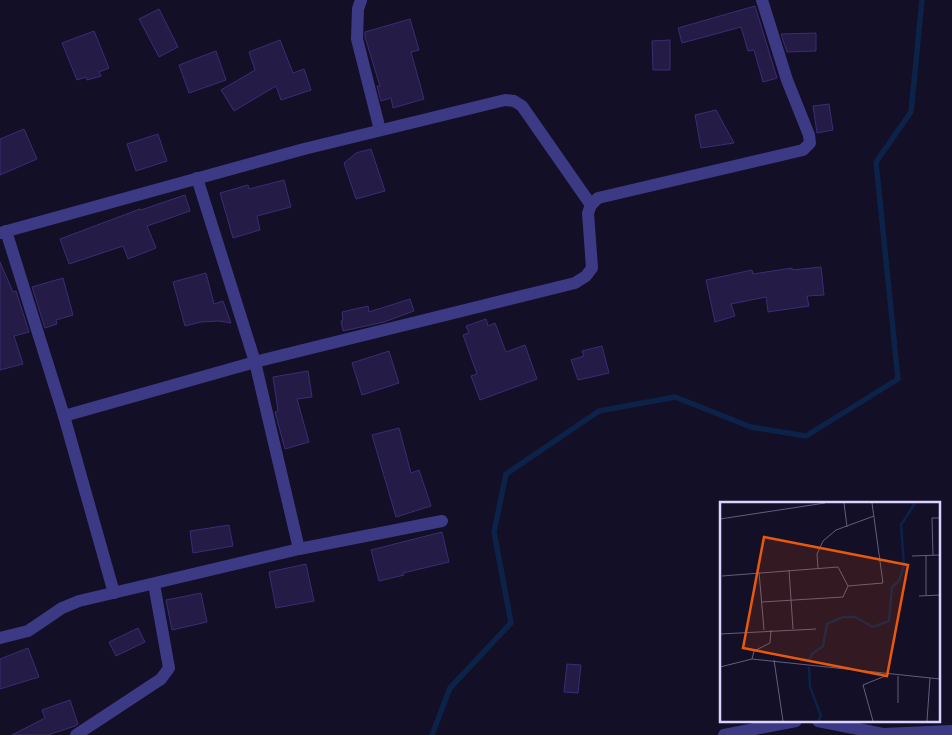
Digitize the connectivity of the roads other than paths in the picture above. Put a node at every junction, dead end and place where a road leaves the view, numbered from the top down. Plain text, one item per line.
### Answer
1 (361, 0) edge
2 (762, 0) edge
3 (380, 130) junction
4 (197, 178) junction
5 (591, 205) junction
6 (3, 232) edge
7 (255, 362) junction
8 (64, 416) junction
9 (442, 521) dead end
10 (299, 549) junction
11 (154, 584) junction
12 (114, 593) junction
13 (0, 638) edge
14 (791, 722) edge
15 (823, 722) edge
16 (945, 733) edge
17 (76, 735) edge
18 (724, 735) edge

1 - 3 street
2 - 5 street
3 - 4 street
3 - 5 street
4 - 6 street
4 - 7 street
5 - 7 street
6 - 8 street
7 - 8 street
7 - 10 street
8 - 12 street
9 - 10 street
10 - 11 street
11 - 12 street
11 - 17 street
12 - 13 street
14 - 18 street
15 - 16 street

